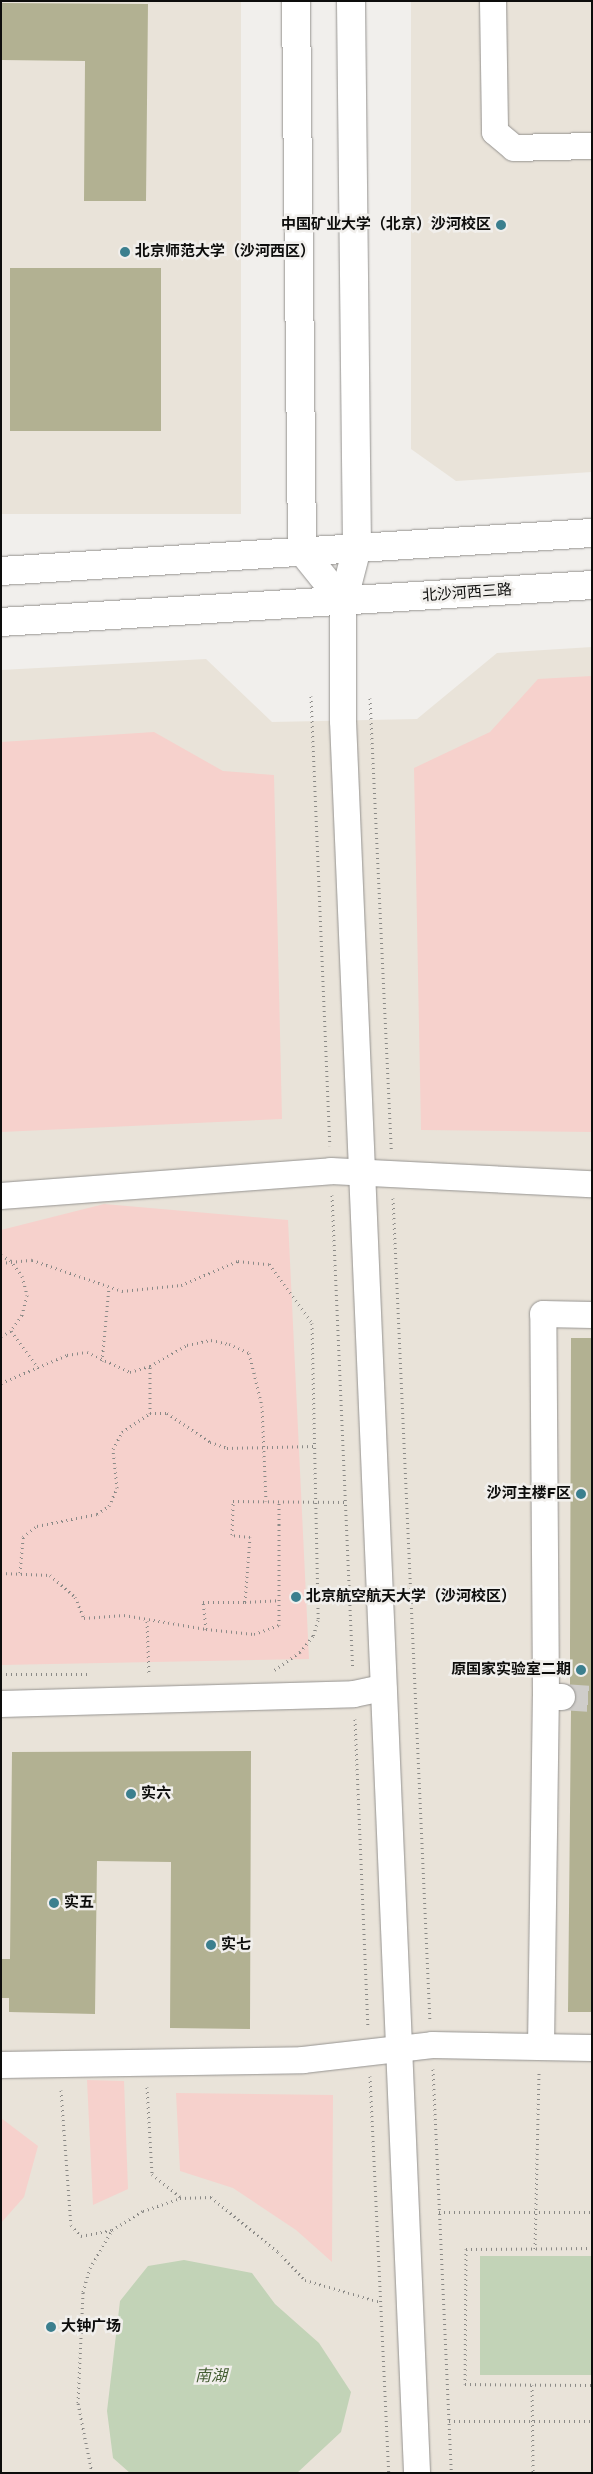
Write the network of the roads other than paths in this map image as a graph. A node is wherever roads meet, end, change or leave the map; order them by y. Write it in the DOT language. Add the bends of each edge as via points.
graph roads {
  1 [pos="296,1"];
  2 [pos="351,1"];
  3 [pos="493,1"];
  4 [pos="592,146"];
  5 [pos="592,533"];
  6 [pos="357,548"];
  7 [pos="302,551"];
  8 [pos="1,571"];
  9 [pos="592,585"];
  10 [pos="343,602"];
  11 [pos="1,622"];
  12 [pos="362,1174"];
  13 [pos="592,1184"];
  14 [pos="1,1196"];
  15 [pos="592,1315"];
  16 [pos="383,1688"];
  17 [pos="1,1704"];
  18 [pos="592,2048"];
  19 [pos="399,2051"];
  20 [pos="540,2055"];
  21 [pos="1,2065"];
  22 [pos="417,2473"];
  1 -- 7 [label="street"];
  2 -- 6 [label="street"];
  3 -- 4 [label="street" via="495,132 514,148"];
  5 -- 6 [label="street"];
  6 -- 7 [label="street"];
  6 -- 10 [label="street"];
  7 -- 8 [label="street"];
  7 -- 10 [label="street"];
  9 -- 10 [label="street, 北沙河西三路"];
  10 -- 11 [label="street, 北沙河西三路"];
  10 -- 12 [label="street" via="343,721"];
  12 -- 13 [label="street" via="392,1172"];
  12 -- 14 [label="street" via="331,1171"];
  12 -- 16 [label="street"];
  15 -- 20 [label="street" via="543,1314 554,1697"];
  16 -- 17 [label="street" via="354,1694"];
  16 -- 19 [label="street"];
  18 -- 20 [label="street"];
  19 -- 20 [label="street" via="432,2045"];
  19 -- 21 [label="street" via="303,2060"];
  19 -- 22 [label="street"];
}
